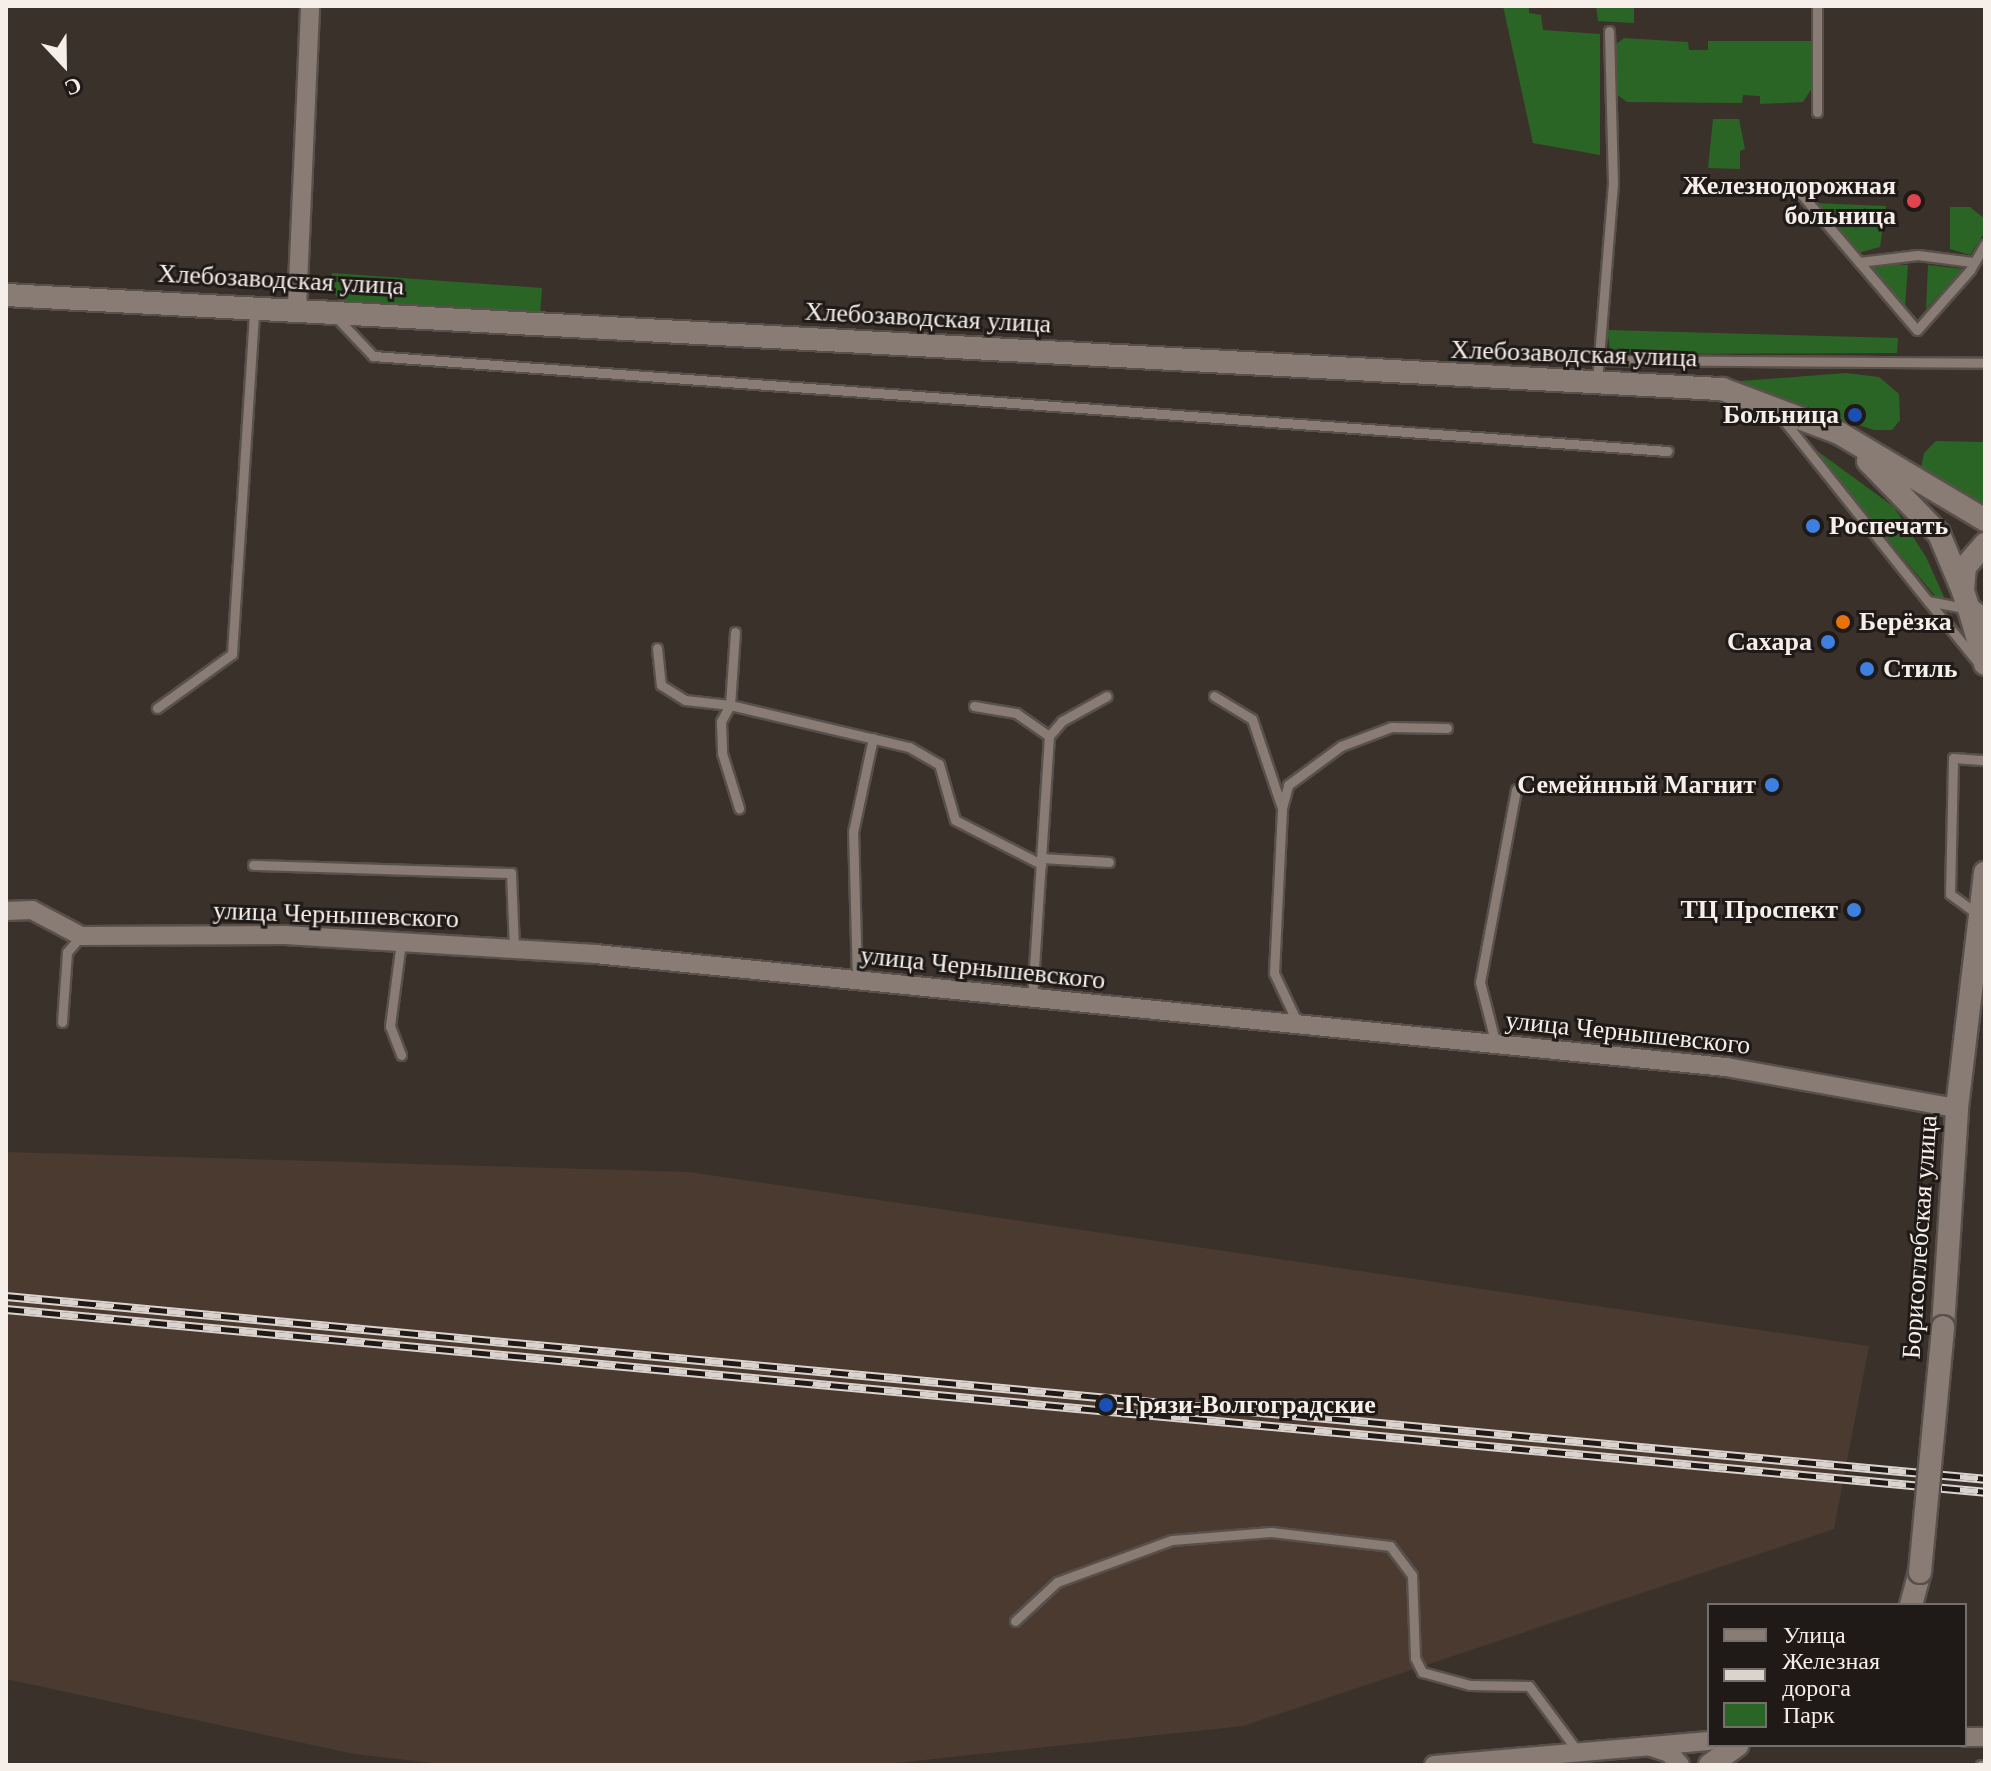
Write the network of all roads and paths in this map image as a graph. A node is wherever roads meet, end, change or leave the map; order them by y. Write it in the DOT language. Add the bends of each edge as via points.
graph roads {
  1 [pos="310,6"];
  2 [pos="1817,6"];
  3 [pos="1609,31"];
  4 [pos="1817,112"];
  5 [pos="1802,195"];
  6 [pos="1985,244"];
  7 [pos="1859,262"];
  8 [pos="1973,262"];
  9 [pos="6,295"];
  10 [pos="254,307"];
  11 [pos="297,307"];
  12 [pos="329,310"];
  13 [pos="1601,360"];
  14 [pos="1985,363"];
  15 [pos="1597,382"];
  16 [pos="1771,405"];
  17 [pos="1839,433"];
  18 [pos="1668,451"];
  19 [pos="1985,520"];
  20 [pos="1985,544"];
  21 [pos="1928,601"];
  22 [pos="1972,607"];
  23 [pos="735,632"];
  24 [pos="657,648"];
  25 [pos="1985,664"];
  26 [pos="1985,672"];
  27 [pos="1107,696"];
  28 [pos="1214,696"];
  29 [pos="730,705"];
  30 [pos="974,706"];
  31 [pos="157,708"];
  32 [pos="1447,728"];
  33 [pos="1049,736"];
  34 [pos="873,738"];
  35 [pos="1985,760"];
  36 [pos="1516,789"];
  37 [pos="739,808"];
  38 [pos="1282,808"];
  39 [pos="1041,861"];
  40 [pos="1109,862"];
  41 [pos="253,865"];
  42 [pos="1985,873"];
  43 [pos="6,911"];
  44 [pos="1980,917"];
  45 [pos="81,936"];
  46 [pos="401,942"];
  47 [pos="514,949"];
  48 [pos="857,981"];
  49 [pos="1032,999"];
  50 [pos="62,1022"];
  51 [pos="1299,1026"];
  52 [pos="1496,1045"];
  53 [pos="401,1055"];
  54 [pos="1957,1108"];
  55 [pos="1912,1603"];
  56 [pos="1015,1621"];
  57 [pos="1707,1741"];
  58 [pos="1648,1746"];
  59 [pos="1735,1747"];
  60 [pos="1576,1749"];
  61 [pos="1434,1765"];
  62 [pos="1680,1765"];
  63 [pos="1710,1765"];
  1 -- 11 [label="street"];
  2 -- 4 [label="lane"];
  3 -- 13 [label="lane" via="1613,184"];
  5 -- 7 [label="lane"];
  6 -- 8 [label="lane"];
  7 -- 8 [label="lane" via="1918,255"];
  7 -- 8 [label="lane" via="1917,330"];
  9 -- 10 [label="street, Хлебозаводская улица"];
  10 -- 11 [label="street, Хлебозаводская улица"];
  10 -- 31 [label="lane" via="232,654"];
  11 -- 12 [label="street, Хлебозаводская улица"];
  12 -- 15 [label="street, Хлебозаводская улица"];
  12 -- 18 [label="lane" via="373,356"];
  13 -- 14 [label="lane"];
  13 -- 15 [label="lane"];
  15 -- 16 [label="street, Хлебозаводская улица" via="1722,389"];
  16 -- 17 [label="street, Хлебозаводская улица"];
  16 -- 21 [label="lane"];
  17 -- 19 [label="street"];
  17 -- 22 [label="street" via="1939,534"];
  20 -- 22 [label="street" via="1965,567"];
  21 -- 22 [label="lane"];
  21 -- 26 [label="lane"];
  22 -- 25 [label="street"];
  23 -- 29 [label="lane"];
  24 -- 29 [label="lane" via="661,685 685,700"];
  27 -- 33 [label="lane" via="1062,721"];
  28 -- 38 [label="lane" via="1252,719"];
  29 -- 34 [label="lane"];
  29 -- 37 [label="lane" via="721,721 722,753"];
  30 -- 33 [label="lane" via="1016,713"];
  32 -- 38 [label="lane" via="1391,727 1341,746 1288,785"];
  33 -- 39 [label="lane"];
  34 -- 39 [label="lane" via="909,747 939,764 955,820"];
  34 -- 48 [label="lane" via="853,832"];
  35 -- 44 [label="lane" via="1953,758 1950,894"];
  36 -- 52 [label="lane" via="1480,982"];
  38 -- 51 [label="lane" via="1274,973"];
  39 -- 40 [label="lane"];
  39 -- 49 [label="lane"];
  41 -- 47 [label="lane" via="511,873"];
  42 -- 44 [label="street, Борисоглебская улица"];
  43 -- 45 [label="street, улица Чернышевского" via="32,910"];
  44 -- 54 [label="street, Борисоглебская улица"];
  45 -- 46 [label="street, улица Чернышевского" via="285,935"];
  45 -- 50 [label="lane" via="67,952"];
  46 -- 47 [label="street, улица Чернышевского"];
  46 -- 53 [label="lane" via="390,1026"];
  47 -- 48 [label="street, улица Чернышевского"];
  48 -- 49 [label="street, улица Чернышевского"];
  49 -- 51 [label="street, улица Чернышевского"];
  51 -- 52 [label="street, улица Чернышевского"];
  52 -- 54 [label="street, улица Чернышевского" via="1726,1067"];
  54 -- 55 [label="street, Борисоглебская улица, bridge" via="1943,1327 1920,1572"];
  56 -- 60 [label="lane" via="1057,1582 1172,1540 1271,1532 1390,1546 1412,1575 1415,1658 1422,1672 1470,1685 1529,1686"];
  57 -- 58 [label="street"];
  58 -- 60 [label="street"];
  58 -- 62 [label="street" via="1669,1753"];
  59 -- 63 [label="street"];
  60 -- 61 [label="street"];
}
